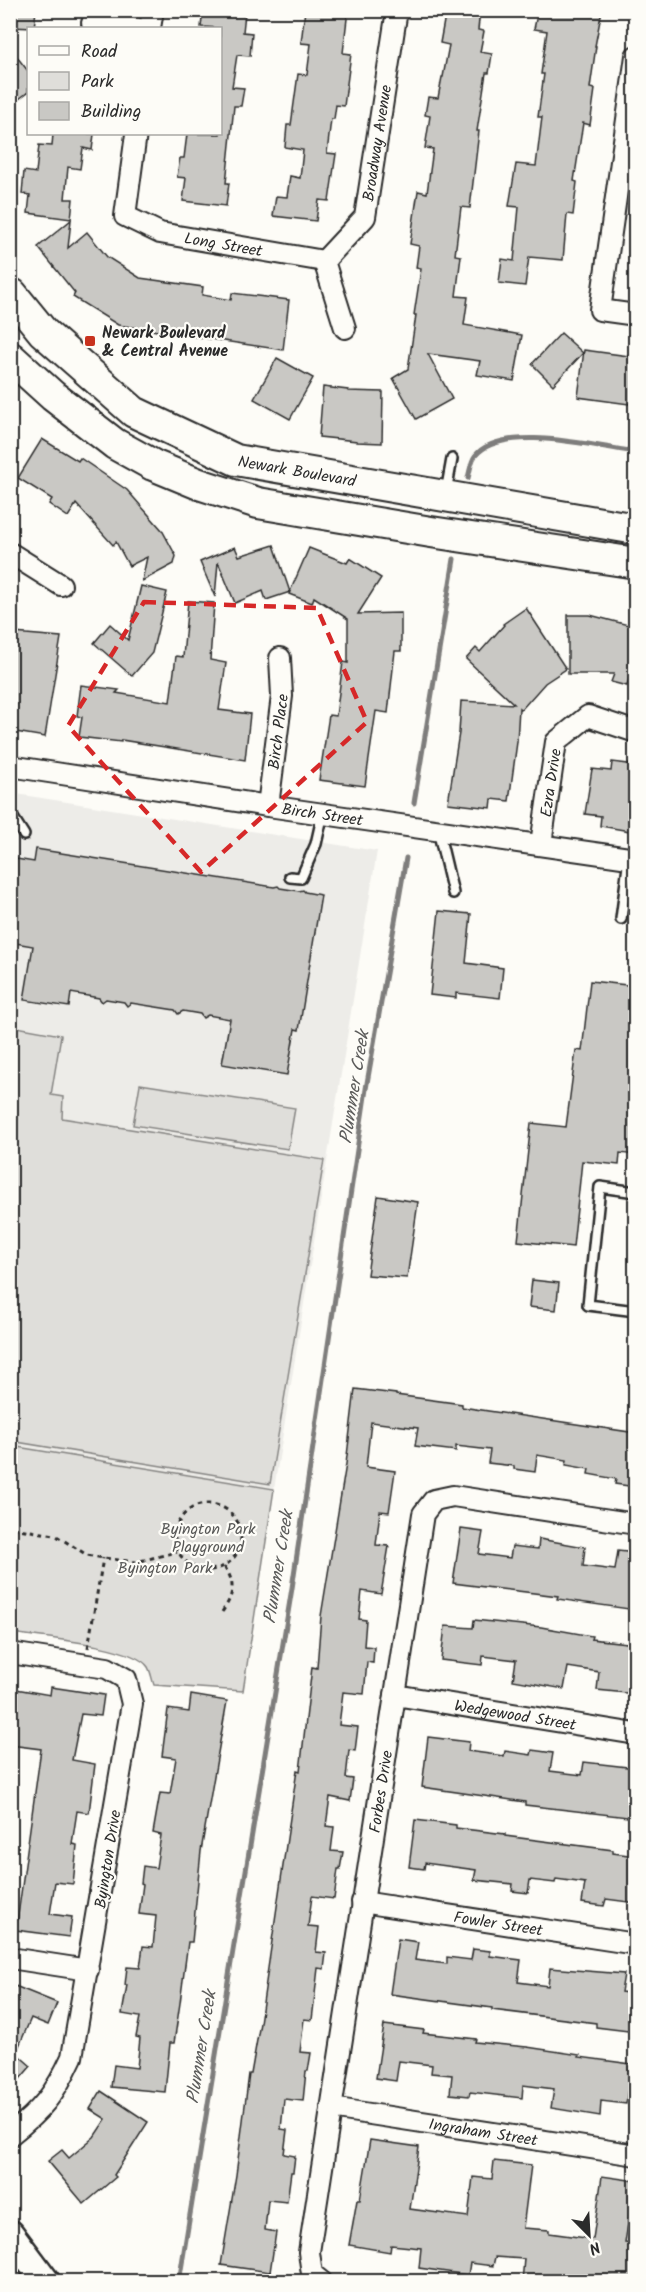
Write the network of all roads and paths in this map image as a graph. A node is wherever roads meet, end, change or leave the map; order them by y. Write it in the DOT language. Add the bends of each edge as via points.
graph roads {
  1 [pos="153,10"];
  2 [pos="397,10"];
  3 [pos="92,22"];
  4 [pos="130,27"];
  5 [pos="150,27"];
  6 [pos="636,56"];
  7 [pos="136,135"];
  8 [pos="324,261"];
  9 [pos="11,294"];
  10 [pos="636,315"];
  11 [pos="345,328"];
  12 [pos="10,357"];
  13 [pos="452,459"];
  14 [pos="445,497"];
  15 [pos="636,530"];
  16 [pos="10,553"];
  17 [pos="636,563"];
  18 [pos="62,585"];
  19 [pos="280,658"];
  20 [pos="636,732"];
  21 [pos="11,766"];
  22 [pos="10,796"];
  23 [pos="268,806"];
  24 [pos="10,813"];
  25 [pos="323,813"];
  26 [pos="438,830"];
  27 [pos="24,835"];
  28 [pos="541,844"];
  29 [pos="632,858"];
  30 [pos="290,877"];
  31 [pos="453,892"];
  32 [pos="621,919"];
  33 [pos="636,1192"];
  34 [pos="636,1311"];
  35 [pos="636,1524"];
  36 [pos="13,1528"];
  37 [pos="178,1552"];
  38 [pos="103,1558"];
  39 [pos="224,1566"];
  40 [pos="222,1612"];
  41 [pos="10,1653"];
  42 [pos="85,1665"];
  43 [pos="395,1695"];
  44 [pos="636,1734"];
  45 [pos="362,1902"];
  46 [pos="636,1944"];
  47 [pos="10,1958"];
  48 [pos="88,1970"];
  49 [pos="331,2108"];
  50 [pos="10,2135"];
  51 [pos="636,2156"];
  52 [pos="10,2234"];
  53 [pos="46,2282"];
  54 [pos="322,2282"];
  1 -- 5 [label="street"];
  2 -- 8 [label="street, Broadway Avenue" via="365,217"];
  3 -- 4 [label="street"];
  6 -- 10 [label="street" via="600,309"];
  7 -- 8 [label="street, Long Street" via="125,216 160,233"];
  8 -- 11 [label="street"];
  9 -- 14 [label="main road, Newark Boulevard" via="43,332 134,412 236,460"];
  12 -- 17 [label="main road" via="114,444 199,484 258,503"];
  13 -- 14 [label="lane"];
  14 -- 15 [label="main road, Newark Boulevard"];
  16 -- 18 [label="street"];
  19 -- 23 [label="street, Birch Place" via="282,696"];
  20 -- 28 [label="street, Ezra Drive" via="588,716 556,742"];
  21 -- 22 [label="lane"];
  21 -- 23 [label="street, Birch Street"];
  23 -- 25 [label="street, Birch Street"];
  24 -- 27 [label="lane"];
  25 -- 26 [label="street, Birch Street"];
  25 -- 30 [label="lane" via="316,844 301,878"];
  26 -- 28 [label="street, Birch Street"];
  26 -- 31 [label="lane"];
  28 -- 29 [label="street, Birch Street"];
  29 -- 32 [label="lane"];
  33 -- 34 [label="lane" via="600,1187 588,1305"];
  35 -- 43 [label="street, Forbes Drive" via="453,1496 434,1500 423,1514"];
  36 -- 38 [label="path" via="55,1535 87,1555"];
  37 -- 38 [label="path" via="136,1562"];
  37 -- 39 [label="path" via="197,1569"];
  37 -- 39 [label="path" via="175,1529 187,1511 208,1503 220,1506 238,1522 241,1533 236,1555"];
  38 -- 42 [label="path"];
  39 -- 40 [label="path" via="233,1582 233,1593"];
  41 -- 42 [label="street, Byington Drive"];
  42 -- 48 [label="street, Byington Drive" via="108,1668 126,1679 132,1704"];
  43 -- 44 [label="street, Wedgewood Street"];
  43 -- 45 [label="street, Forbes Drive"];
  45 -- 46 [label="street, Fowler Street"];
  45 -- 49 [label="street, Forbes Drive"];
  47 -- 48 [label="street"];
  48 -- 50 [label="street, Byington Drive" via="72,2057 58,2087 33,2117"];
  49 -- 51 [label="street, Ingraham Street"];
  49 -- 54 [label="street, Forbes Drive" via="309,2252 312,2274"];
  52 -- 53 [label="main road"];
}
